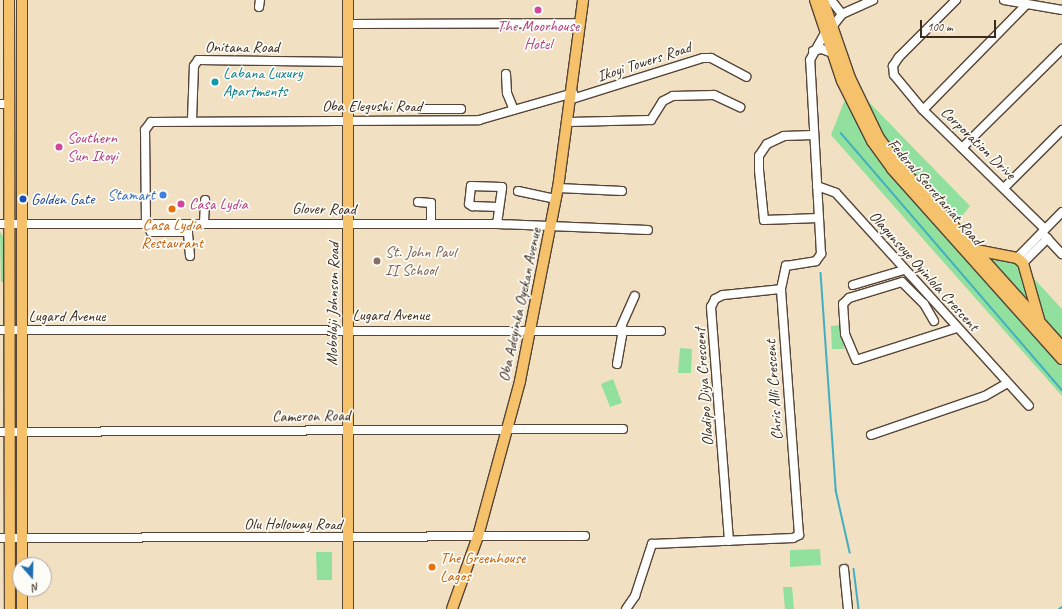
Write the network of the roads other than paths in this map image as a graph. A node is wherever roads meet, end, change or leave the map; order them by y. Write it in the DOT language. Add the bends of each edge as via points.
graph roads {
  1 [pos="9,0"];
  2 [pos="22,0"];
  3 [pos="348,0"];
  4 [pos="583,0"];
  5 [pos="815,0"];
  6 [pos="823,0"];
  7 [pos="831,0"];
  8 [pos="873,0"];
  9 [pos="956,0"];
  10 [pos="1004,0"];
  11 [pos="1026,5"];
  12 [pos="1062,10"];
  13 [pos="842,14"];
  14 [pos="580,23"];
  15 [pos="349,24"];
  16 [pos="828,30"];
  17 [pos="1062,49"];
  18 [pos="813,51"];
  19 [pos="832,53"];
  20 [pos="348,62"];
  21 [pos="506,74"];
  22 [pos="746,77"];
  23 [pos="9,84"];
  24 [pos="22,86"];
  25 [pos="572,96"];
  26 [pos="5,104"];
  27 [pos="740,107"];
  28 [pos="441,108"];
  29 [pos="422,109"];
  30 [pos="462,109"];
  31 [pos="514,110"];
  32 [pos="923,110"];
  33 [pos="192,120"];
  34 [pos="347,120"];
  35 [pos="442,120"];
  36 [pos="569,122"];
  37 [pos="9,128"];
  38 [pos="1062,130"];
  39 [pos="23,132"];
  40 [pos="813,135"];
  41 [pos="962,148"];
  42 [pos="816,186"];
  43 [pos="558,188"];
  44 [pos="1004,188"];
  45 [pos="518,191"];
  46 [pos="622,191"];
  47 [pos="556,199"];
  48 [pos="205,200"];
  49 [pos="418,202"];
  50 [pos="498,207"];
  51 [pos="1062,212"];
  52 [pos="819,218"];
  53 [pos="204,222"];
  54 [pos="146,223"];
  55 [pos="5,224"];
  56 [pos="22,224"];
  57 [pos="349,224"];
  58 [pos="431,224"];
  59 [pos="497,224"];
  60 [pos="552,224"];
  61 [pos="648,230"];
  62 [pos="1045,234"];
  63 [pos="976,250"];
  64 [pos="1062,254"];
  65 [pos="190,256"];
  66 [pos="1020,260"];
  67 [pos="904,270"];
  68 [pos="853,285"];
  69 [pos="781,289"];
  70 [pos="635,296"];
  71 [pos="934,321"];
  72 [pos="1040,322"];
  73 [pos="956,328"];
  74 [pos="346,329"];
  75 [pos="530,329"];
  76 [pos="5,330"];
  77 [pos="23,330"];
  78 [pos="622,330"];
  79 [pos="661,331"];
  80 [pos="1062,347"];
  81 [pos="1062,359"];
  82 [pos="617,364"];
  83 [pos="1006,384"];
  84 [pos="1029,406"];
  85 [pos="349,428"];
  86 [pos="623,429"];
  87 [pos="508,430"];
  88 [pos="4,432"];
  89 [pos="23,432"];
  90 [pos="871,435"];
  91 [pos="478,536"];
  92 [pos="585,536"];
  93 [pos="22,537"];
  94 [pos="5,538"];
  95 [pos="348,538"];
  96 [pos="729,541"];
  97 [pos="22,557"];
  98 [pos="844,569"];
  99 [pos="22,597"];
  100 [pos="10,609"];
  101 [pos="22,609"];
  102 [pos="348,609"];
  103 [pos="452,609"];
  104 [pos="626,609"];
  105 [pos="848,609"];
  1 -- 23 [label="main road"];
  2 -- 24 [label="main road"];
  3 -- 15 [label="main road, Mobolaji Johnson Road"];
  4 -- 14 [label="main road, Oba Adeyinka Oyekan Avenue"];
  5 -- 16 [label="main road, Federal Secretariat Road"];
  6 -- 16 [label="main road, Federal Secretariat Road"];
  7 -- 13 [label="street"];
  8 -- 13 [label="street"];
  9 -- 32 [label="street, Corporation Drive" via="893,66 894,75"];
  10 -- 11 [label="street"];
  11 -- 12 [label="street"];
  11 -- 32 [label="street"];
  13 -- 16 [label="street, Chris Alli Crescent"];
  14 -- 15 [label="street"];
  14 -- 25 [label="main road, Oba Adeyinka Oyekan Avenue"];
  15 -- 20 [label="main road, Mobolaji Johnson Road"];
  16 -- 18 [label="street, Chris Alli Crescent"];
  16 -- 19 [label="main road, Federal Secretariat Road"];
  16 -- 63 [label="main road, Federal Secretariat Road" via="859,101 879,138 898,164"];
  17 -- 41 [label="street"];
  18 -- 19 [label="street" via="822,49"];
  18 -- 40 [label="street, Chris Alli Crescent" via="810,60"];
  19 -- 81 [label="main road, Federal Secretariat Road" via="854,110 886,161"];
  20 -- 33 [label="street, Onitana Road" via="198,60 194,66"];
  20 -- 34 [label="main road, Mobolaji Johnson Road"];
  21 -- 31 [label="street" via="506,93"];
  22 -- 25 [label="street, Ikoyi Towers Road" via="711,58 703,58"];
  23 -- 24 [label="main road"];
  23 -- 26 [label="main road"];
  24 -- 39 [label="main road"];
  25 -- 31 [label="street, Oba Elegushi Road"];
  25 -- 36 [label="main road, Oba Adeyinka Oyekan Avenue"];
  26 -- 37 [label="main road"];
  27 -- 36 [label="street" via="714,95 673,96 663,101 651,120"];
  28 -- 29 [label="street"];
  28 -- 30 [label="street"];
  28 -- 35 [label="street"];
  31 -- 35 [label="street, Oba Elegushi Road" via="479,120"];
  32 -- 41 [label="street, Corporation Drive"];
  33 -- 34 [label="street, Oba Elegushi Road"];
  33 -- 54 [label="street, Oba Elegushi Road" via="159,120 147,125"];
  34 -- 35 [label="street, Oba Elegushi Road"];
  34 -- 57 [label="main road, Mobolaji Johnson Road"];
  36 -- 43 [label="main road, Oba Adeyinka Oyekan Avenue"];
  37 -- 39 [label="main road"];
  37 -- 55 [label="main road"];
  38 -- 44 [label="street"];
  39 -- 56 [label="main road"];
  40 -- 42 [label="street, Chris Alli Crescent"];
  40 -- 52 [label="street" via="784,136 766,144 759,156 758,170 764,220"];
  41 -- 44 [label="street, Corporation Drive"];
  42 -- 52 [label="street, Chris Alli Crescent"];
  42 -- 67 [label="street, Olagunsoye Oyinlola Crescent" via="836,193"];
  43 -- 46 [label="street"];
  43 -- 47 [label="main road, Oba Adeyinka Oyekan Avenue"];
  44 -- 62 [label="street, Corporation Drive"];
  45 -- 47 [label="street"];
  47 -- 60 [label="main road, Oba Adeyinka Oyekan Avenue"];
  48 -- 53 [label="street"];
  49 -- 58 [label="street" via="431,202"];
  50 -- 50 [label="street" via="469,204 471,186 500,185 502,198"];
  50 -- 59 [label="street"];
  51 -- 62 [label="street"];
  52 -- 69 [label="street, Chris Alli Crescent" via="819,258 786,266"];
  53 -- 54 [label="street, Glover Road"];
  53 -- 57 [label="street, Glover Road"];
  54 -- 56 [label="street, Glover Road"];
  54 -- 65 [label="street" via="151,232 188,232"];
  55 -- 56 [label="street, Glover Road"];
  55 -- 76 [label="main road"];
  56 -- 77 [label="main road"];
  57 -- 58 [label="street, Glover Road"];
  57 -- 74 [label="main road, Mobolaji Johnson Road"];
  58 -- 59 [label="street, Glover Road"];
  59 -- 60 [label="street, Glover Road"];
  60 -- 61 [label="street, Glover Road"];
  60 -- 75 [label="main road, Oba Adeyinka Oyekan Avenue"];
  62 -- 64 [label="street, Corporation Drive"];
  62 -- 66 [label="street"];
  63 -- 66 [label="main road"];
  63 -- 72 [label="main road, Federal Secretariat Road"];
  66 -- 72 [label="main road"];
  67 -- 68 [label="street"];
  67 -- 73 [label="street, Olagunsoye Oyinlola Crescent"];
  69 -- 96 [label="street, Oladipo Diya Crescent" via="723,295 715,299 711,307"];
  69 -- 96 [label="street, Chris Alli Crescent" via="799,535"];
  70 -- 78 [label="street"];
  71 -- 73 [label="street" via="924,304 902,282 849,298 843,304 846,340 854,358 865,358"];
  72 -- 80 [label="main road, Federal Secretariat Road"];
  73 -- 83 [label="street, Olagunsoye Oyinlola Crescent"];
  74 -- 75 [label="street, Lugard Avenue"];
  74 -- 77 [label="street, Lugard Avenue"];
  74 -- 85 [label="main road, Mobolaji Johnson Road"];
  75 -- 78 [label="street, Lugard Avenue"];
  75 -- 87 [label="main road, Oba Adeyinka Oyekan Avenue"];
  76 -- 77 [label="street, Lugard Avenue"];
  76 -- 88 [label="main road"];
  77 -- 89 [label="main road"];
  78 -- 79 [label="street, Lugard Avenue"];
  78 -- 82 [label="street"];
  83 -- 84 [label="street, Olagunsoye Oyinlola Crescent"];
  83 -- 90 [label="street" via="985,396"];
  85 -- 87 [label="street, Cameron Road"];
  85 -- 89 [label="street, Cameron Road" via="177,434"];
  85 -- 95 [label="main road, Mobolaji Johnson Road"];
  86 -- 87 [label="street, Cameron Road"];
  87 -- 91 [label="main road, Oba Adeyinka Oyekan Avenue"];
  88 -- 89 [label="street, Cameron Road"];
  88 -- 94 [label="main road"];
  89 -- 93 [label="main road"];
  91 -- 92 [label="street, Olu Holloway Road"];
  91 -- 95 [label="street, Olu Holloway Road"];
  91 -- 103 [label="main road, Oba Adeyinka Oyekan Avenue"];
  93 -- 94 [label="street, Olu Holloway Road"];
  93 -- 95 [label="street, Olu Holloway Road"];
  93 -- 97 [label="main road"];
  94 -- 100 [label="main road"];
  95 -- 102 [label="main road, Mobolaji Johnson Road"];
  96 -- 104 [label="street, Chris Alli Crescent" via="652,544 635,596"];
  98 -- 105 [label="street"];
  99 -- 101 [label="main road"];
}
